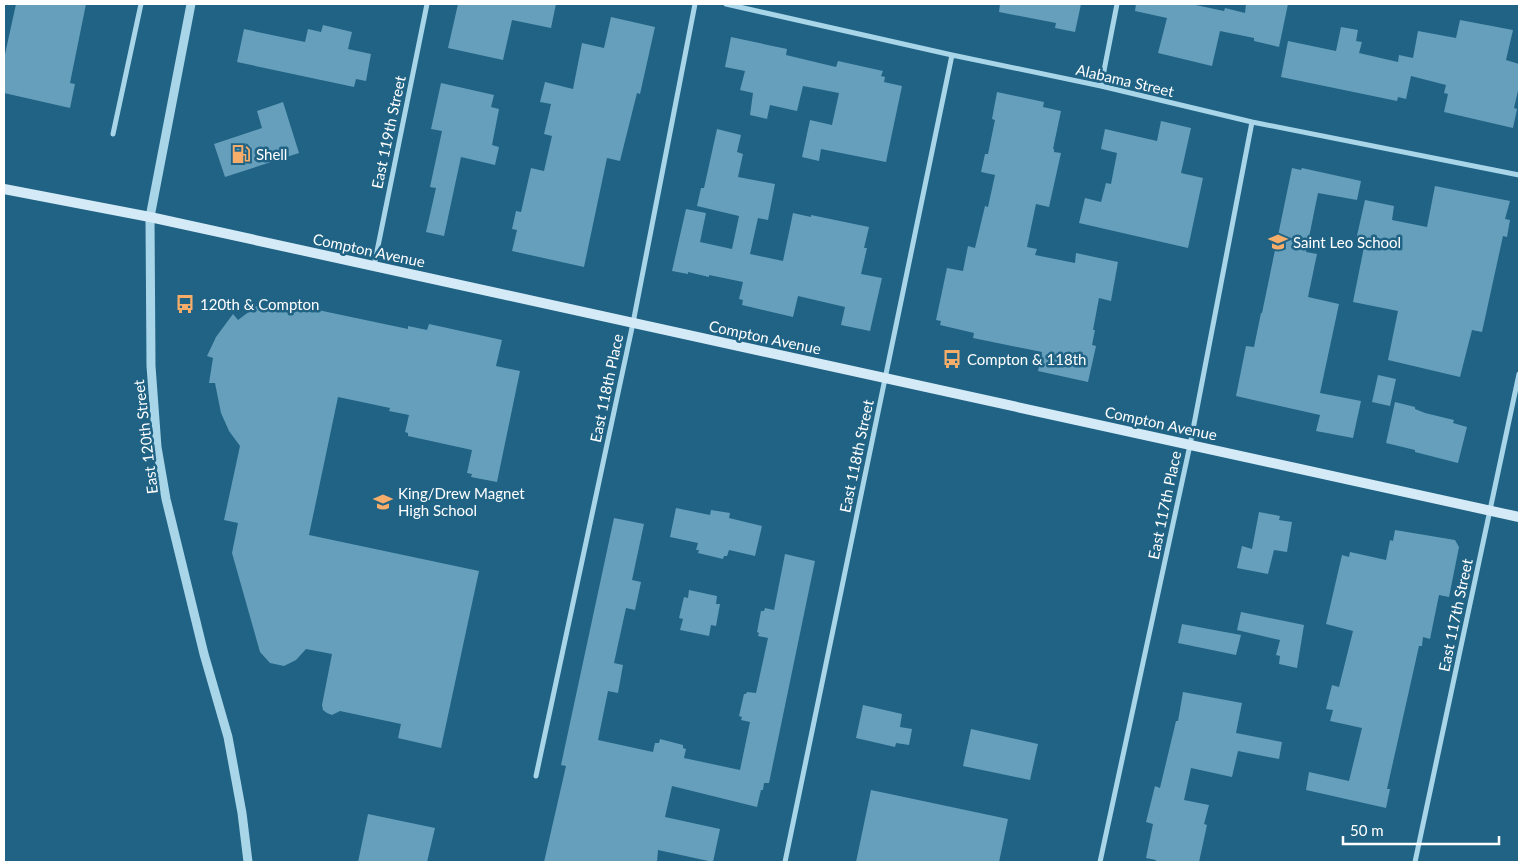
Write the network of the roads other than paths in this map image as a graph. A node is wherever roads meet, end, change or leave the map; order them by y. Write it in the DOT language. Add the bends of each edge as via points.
graph roads {
  1 [pos="141,4"];
  2 [pos="191,4"];
  3 [pos="427,4"];
  4 [pos="695,4"];
  5 [pos="726,4"];
  6 [pos="1117,4"];
  7 [pos="952,55"];
  8 [pos="1101,86"];
  9 [pos="1252,122"];
  10 [pos="113,134"];
  11 [pos="1519,175"];
  12 [pos="4,188"];
  13 [pos="150,217"];
  14 [pos="374,266"];
  15 [pos="633,323"];
  16 [pos="1519,374"];
  17 [pos="884,378"];
  18 [pos="1190,445"];
  19 [pos="1491,510"];
  20 [pos="1519,516"];
  21 [pos="536,776"];
  22 [pos="248,862"];
  23 [pos="786,862"];
  24 [pos="1100,862"];
  25 [pos="1416,862"];
  1 -- 10 [label="street"];
  2 -- 13 [label="street, East 120th Street"];
  3 -- 14 [label="street, East 119th Street"];
  4 -- 15 [label="street, East 118th Place"];
  5 -- 7 [label="street, Alabama Street"];
  6 -- 8 [label="street"];
  7 -- 8 [label="street, Alabama Street"];
  7 -- 17 [label="street, East 118th Street"];
  8 -- 9 [label="street, Alabama Street"];
  9 -- 11 [label="street, Alabama Street"];
  9 -- 18 [label="street, East 117th Place"];
  12 -- 13 [label="main road, Compton Avenue"];
  13 -- 14 [label="main road, Compton Avenue"];
  13 -- 22 [label="street, East 120th Street" via="151,366 157,447 197,625 228,737"];
  14 -- 15 [label="main road, Compton Avenue"];
  15 -- 17 [label="main road, Compton Avenue"];
  15 -- 21 [label="street, East 118th Place"];
  16 -- 19 [label="street, East 117th Street"];
  17 -- 18 [label="main road, Compton Avenue"];
  17 -- 23 [label="street, East 118th Street"];
  18 -- 19 [label="main road, Compton Avenue"];
  18 -- 24 [label="street, East 117th Place"];
  19 -- 20 [label="main road, Compton Avenue"];
  19 -- 25 [label="street, East 117th Street"];
}
